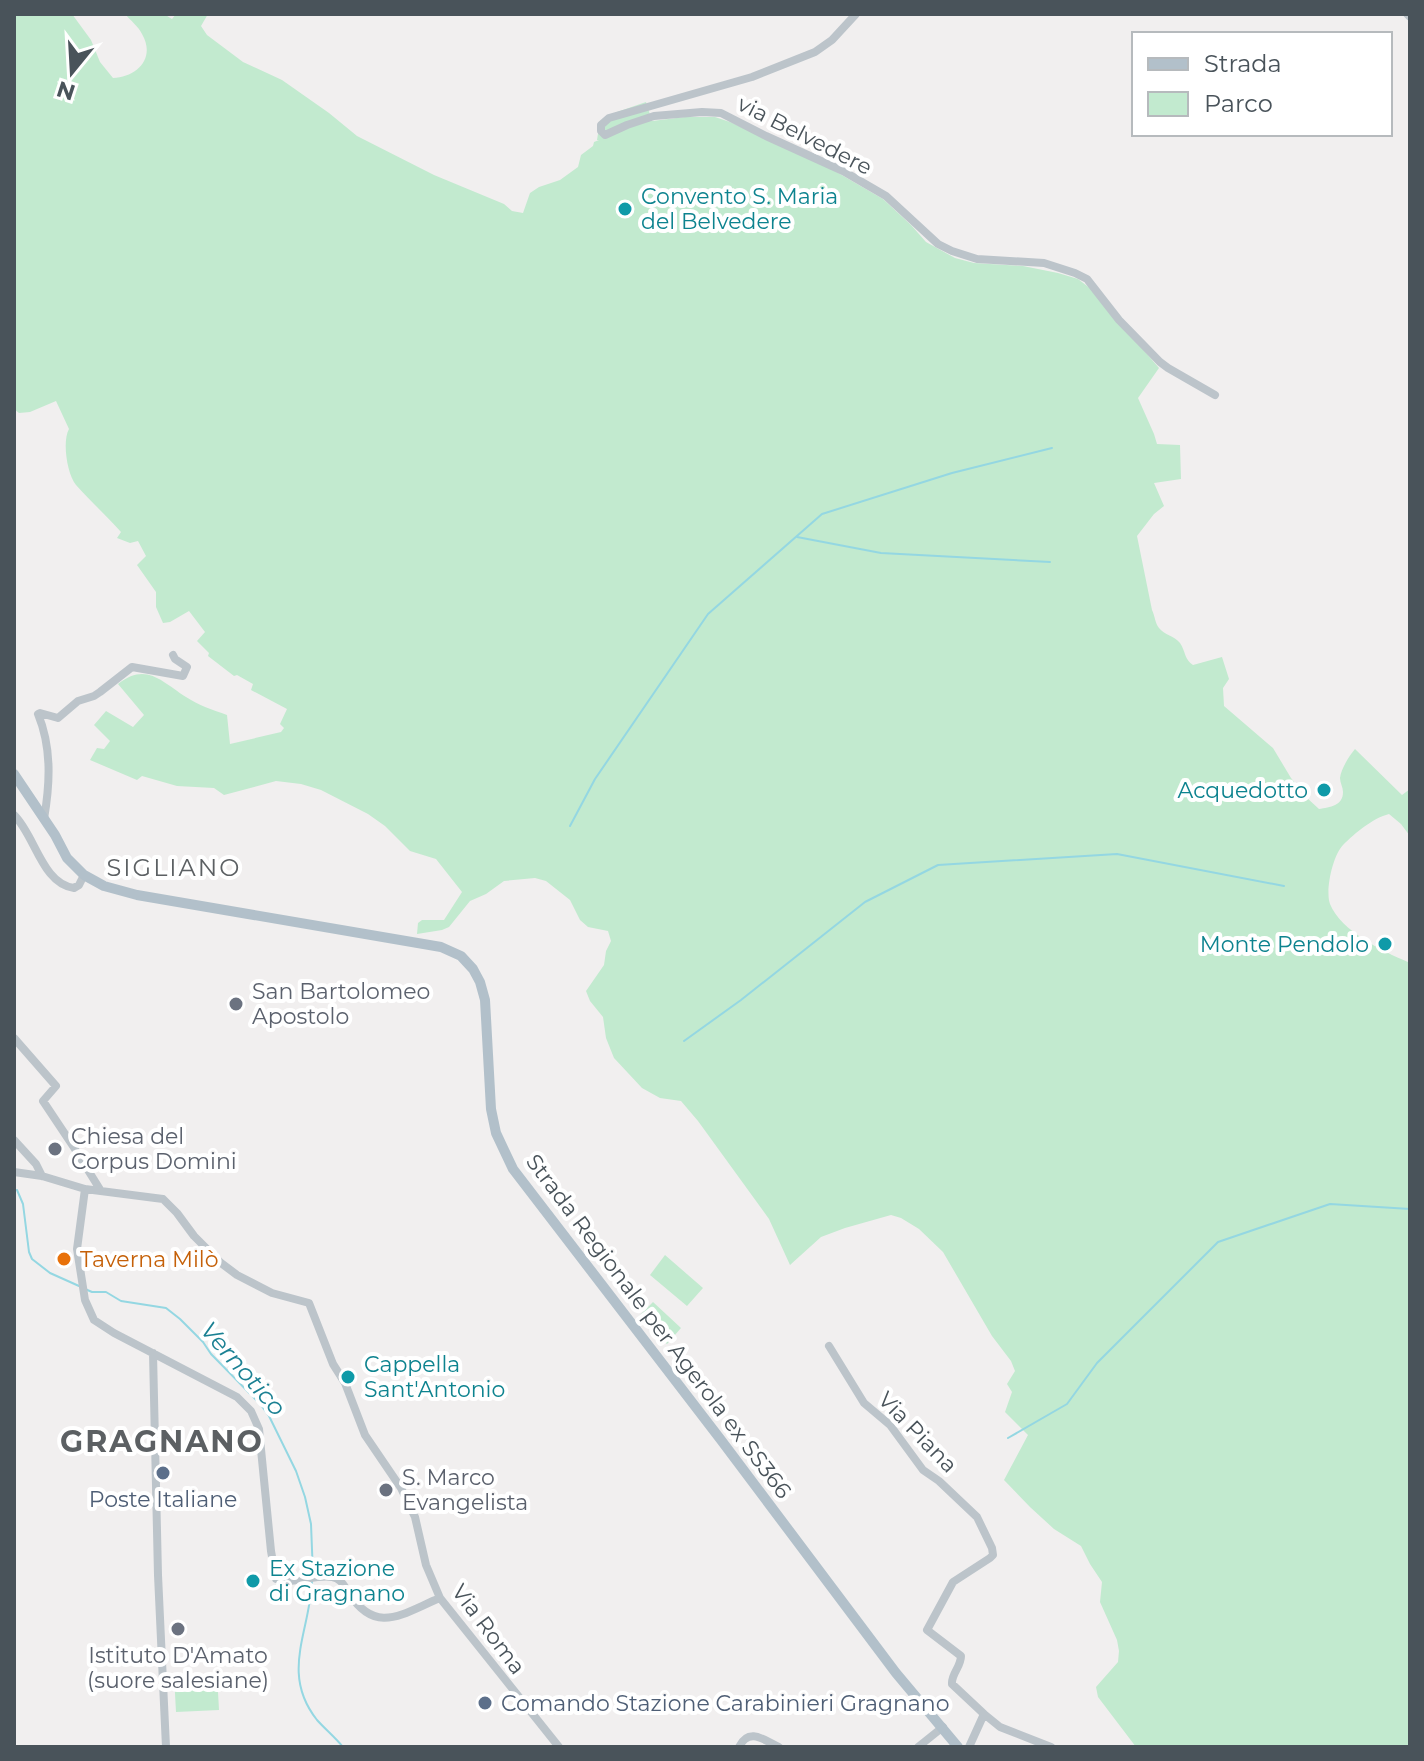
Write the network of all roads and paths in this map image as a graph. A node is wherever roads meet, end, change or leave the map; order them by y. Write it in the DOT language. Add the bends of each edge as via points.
graph roads {
  1 [pos="856,14"];
  2 [pos="1215,395"];
  3 [pos="173,655"];
  4 [pos="14,774"];
  5 [pos="14,815"];
  6 [pos="44,819"];
  7 [pos="84,875"];
  8 [pos="14,1038"];
  9 [pos="14,1140"];
  10 [pos="14,1172"];
  11 [pos="24,1174"];
  12 [pos="42,1176"];
  13 [pos="14,1180"];
  14 [pos="85,1189"];
  15 [pos="101,1191"];
  16 [pos="829,1346"];
  17 [pos="153,1353"];
  18 [pos="440,1598"];
  19 [pos="984,1714"];
  20 [pos="943,1727"];
  21 [pos="166,1747"];
  22 [pos="559,1747"];
  23 [pos="739,1747"];
  24 [pos="779,1747"];
  25 [pos="918,1747"];
  26 [pos="958,1747"];
  27 [pos="969,1747"];
  28 [pos="1051,1747"];
  1 -- 2 [label="street, via Belvedere" via="815,52 752,77 609,118 601,131 605,135 654,116 721,113 886,196 952,251 977,259 1044,263 1087,279 1160,362"];
  3 -- 6 [label="street" via="187,667 183,676 132,667 58,718 38,714 50,773"];
  4 -- 6 [label="main road, Strada Regionale per Agerola ex SS366"];
  5 -- 7 [label="street" via="51,875 74,888"];
  6 -- 7 [label="main road, Strada Regionale per Agerola ex SS366"];
  7 -- 20 [label="main road, Strada Regionale per Agerola ex SS366" via="137,895 441,947 461,956 473,969 485,1000 491,1109 513,1169 896,1673"];
  8 -- 15 [label="street" via="56,1086 43,1101"];
  9 -- 12 [label="street"];
  10 -- 11 [label="street"];
  11 -- 12 [label="street"];
  11 -- 13 [label="street"];
  12 -- 14 [label="street"];
  14 -- 15 [label="street"];
  14 -- 17 [label="street" via="77,1249 85,1300 94,1320"];
  15 -- 18 [label="street, Via Roma" via="163,1199 237,1275 272,1293 309,1303 365,1435 416,1520"];
  16 -- 19 [label="street, Via Piana" via="864,1403 890,1425 923,1470 969,1507 992,1548 990,1558 953,1582 927,1630 961,1656 952,1684"];
  17 -- 18 [label="street" via="237,1397 251,1411 259,1429 276,1579 333,1576 362,1610 379,1619"];
  17 -- 21 [label="street"];
  18 -- 22 [label="street, Via Roma"];
  19 -- 27 [label="street"];
  19 -- 28 [label="street" via="1000,1727"];
  20 -- 25 [label="street"];
  20 -- 26 [label="main road, Strada Regionale per Agerola ex SS366"];
  23 -- 24 [label="street" via="755,1736"];
}
